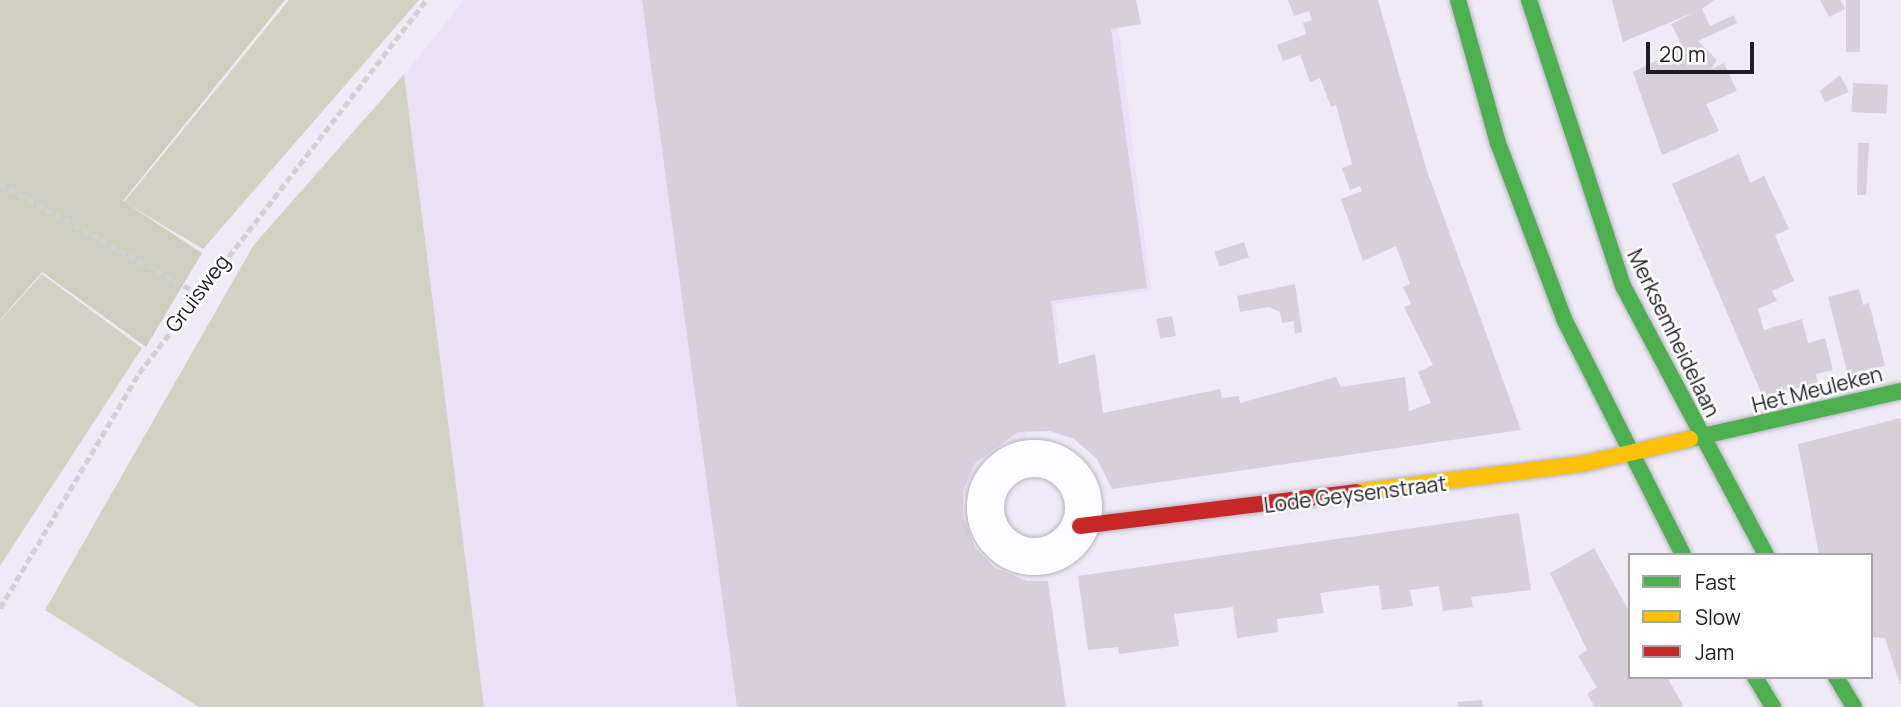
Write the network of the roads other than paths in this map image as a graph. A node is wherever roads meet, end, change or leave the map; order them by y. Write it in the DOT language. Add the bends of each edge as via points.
graph roads {
  1 [pos="1458,0"];
  2 [pos="1529,0"];
  3 [pos="1901,391"];
  4 [pos="1703,440"];
  5 [pos="1628,453"];
  6 [pos="1080,526"];
  7 [pos="1682,553"];
  8 [pos="1765,553"];
  9 [pos="1756,679"];
  10 [pos="1837,679"];
  11 [pos="1773,707"];
  12 [pos="1854,707"];
  1 -- 5 [label="street" via="1498,143 1535,244"];
  2 -- 4 [label="street, Merksemheidelaan" via="1623,286"];
  3 -- 4 [label="street, Het Meuleken"];
  4 -- 5 [label="street, Het Meuleken"];
  4 -- 8 [label="street, Merksemheidelaan"];
  5 -- 6 [label="street, Lode Geysenstraat" via="1504,475"];
  5 -- 7 [label="street"];
  9 -- 11 [label="street"];
  10 -- 12 [label="street"];
}
